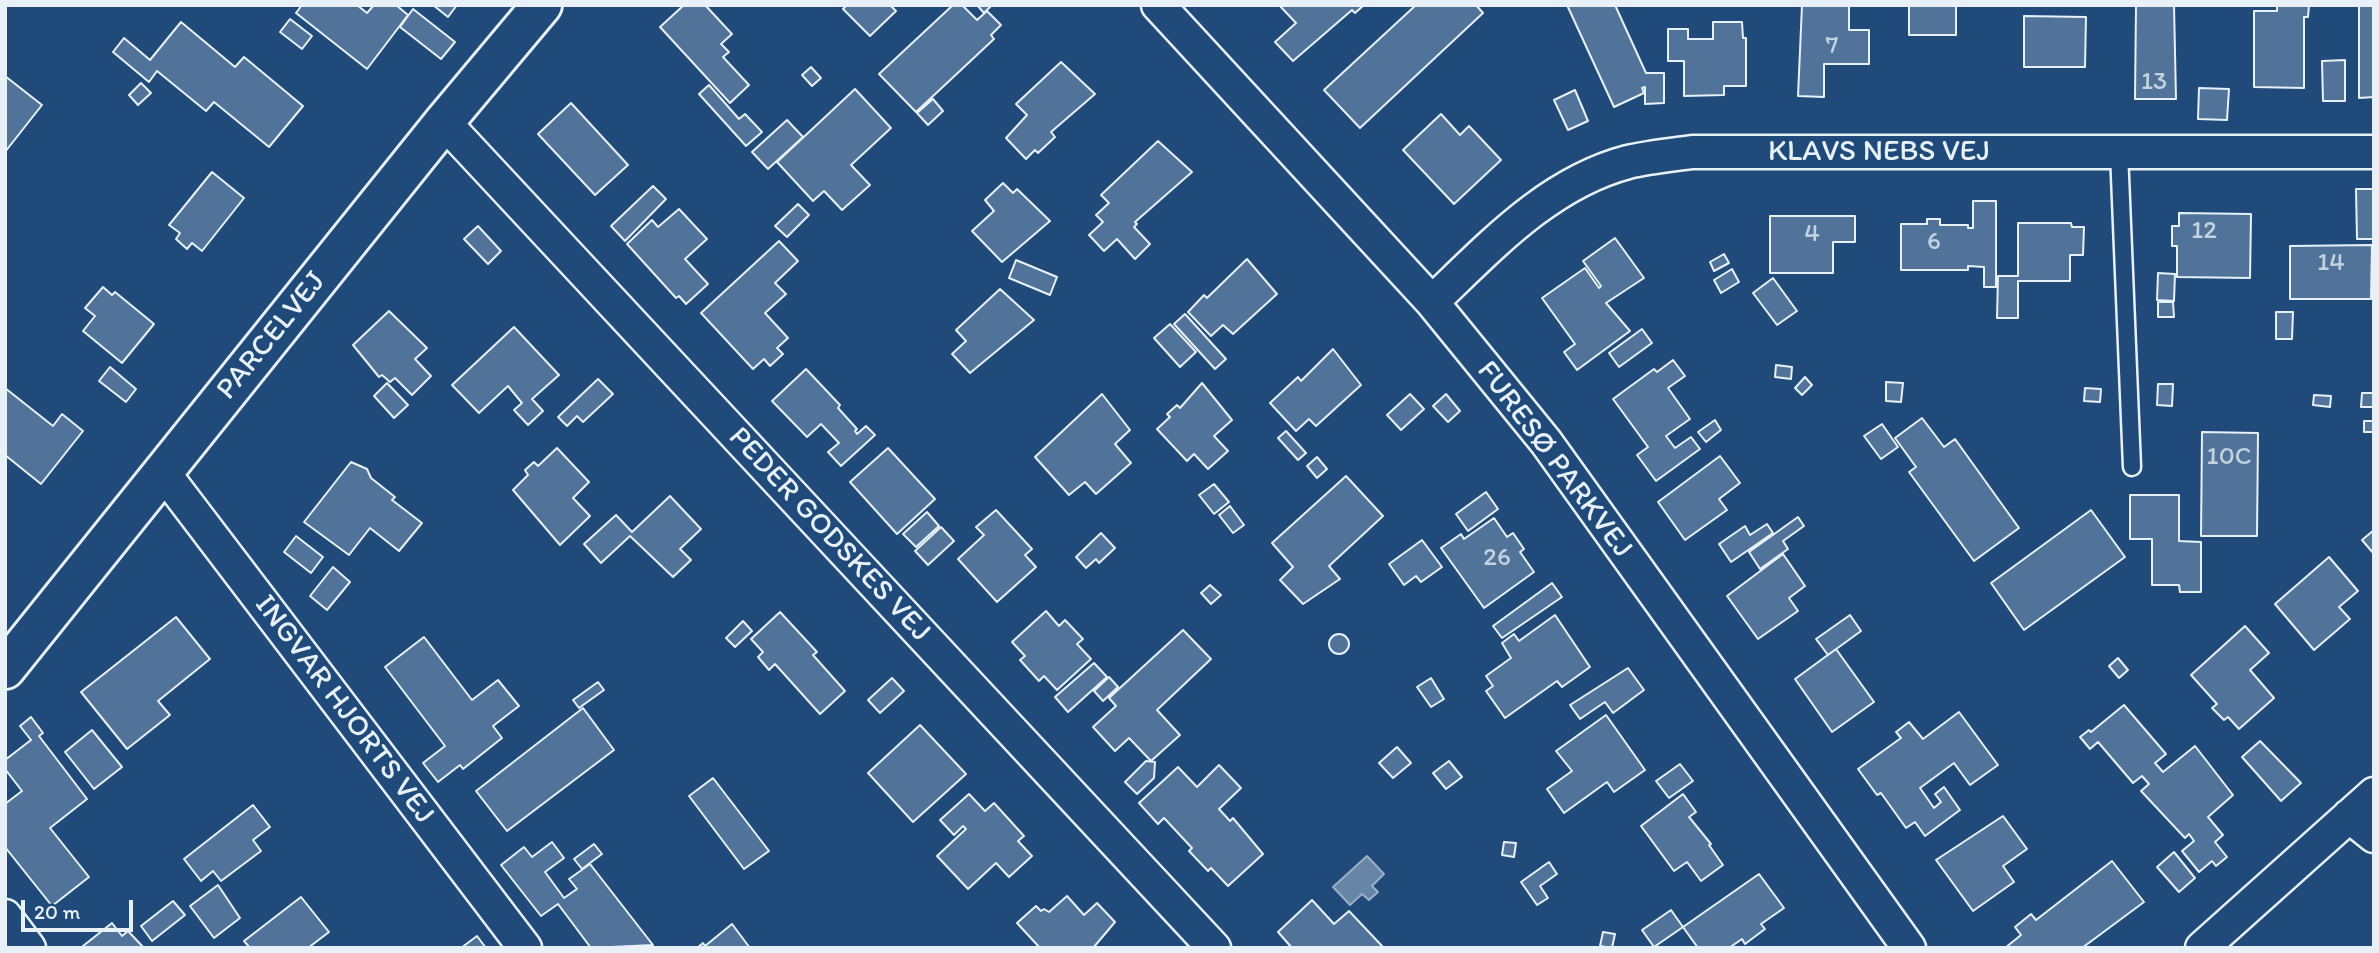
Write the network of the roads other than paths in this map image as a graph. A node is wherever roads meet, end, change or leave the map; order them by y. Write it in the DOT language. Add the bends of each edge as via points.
graph roads {
  1 [pos="542,5"];
  2 [pos="1158,5"];
  3 [pos="444,122"];
  4 [pos="2119,152"];
  5 [pos="2374,152"];
  6 [pos="1432,302"];
  7 [pos="2132,467"];
  8 [pos="163,472"];
  9 [pos="5,669"];
  10 [pos="2374,794"];
  11 [pos="2349,816"];
  12 [pos="2374,836"];
  13 [pos="5,916"];
  14 [pos="29,948"];
  15 [pos="524,948"];
  16 [pos="1214,948"];
  17 [pos="1909,948"];
  18 [pos="2202,948"];
  1 -- 3 [label="street, PARCELVEJ"];
  2 -- 6 [label="street, FURESØ PARKVEJ"];
  3 -- 8 [label="street, PARCELVEJ"];
  3 -- 16 [label="street, PEDER GODSKES VEJ"];
  4 -- 5 [label="street, KLAVS NEBS VEJ"];
  4 -- 6 [label="street, KLAVS NEBS VEJ" via="1692,152 1627,163 1576,184 1520,218"];
  4 -- 7 [label="lane"];
  6 -- 17 [label="street, FURESØ PARKVEJ" via="1546,442"];
  8 -- 9 [label="street, PARCELVEJ"];
  8 -- 15 [label="street, INGVAR HJORTS VEJ"];
  10 -- 11 [label="street"];
  11 -- 12 [label="street"];
  11 -- 18 [label="street"];
  13 -- 14 [label="street"];
}
